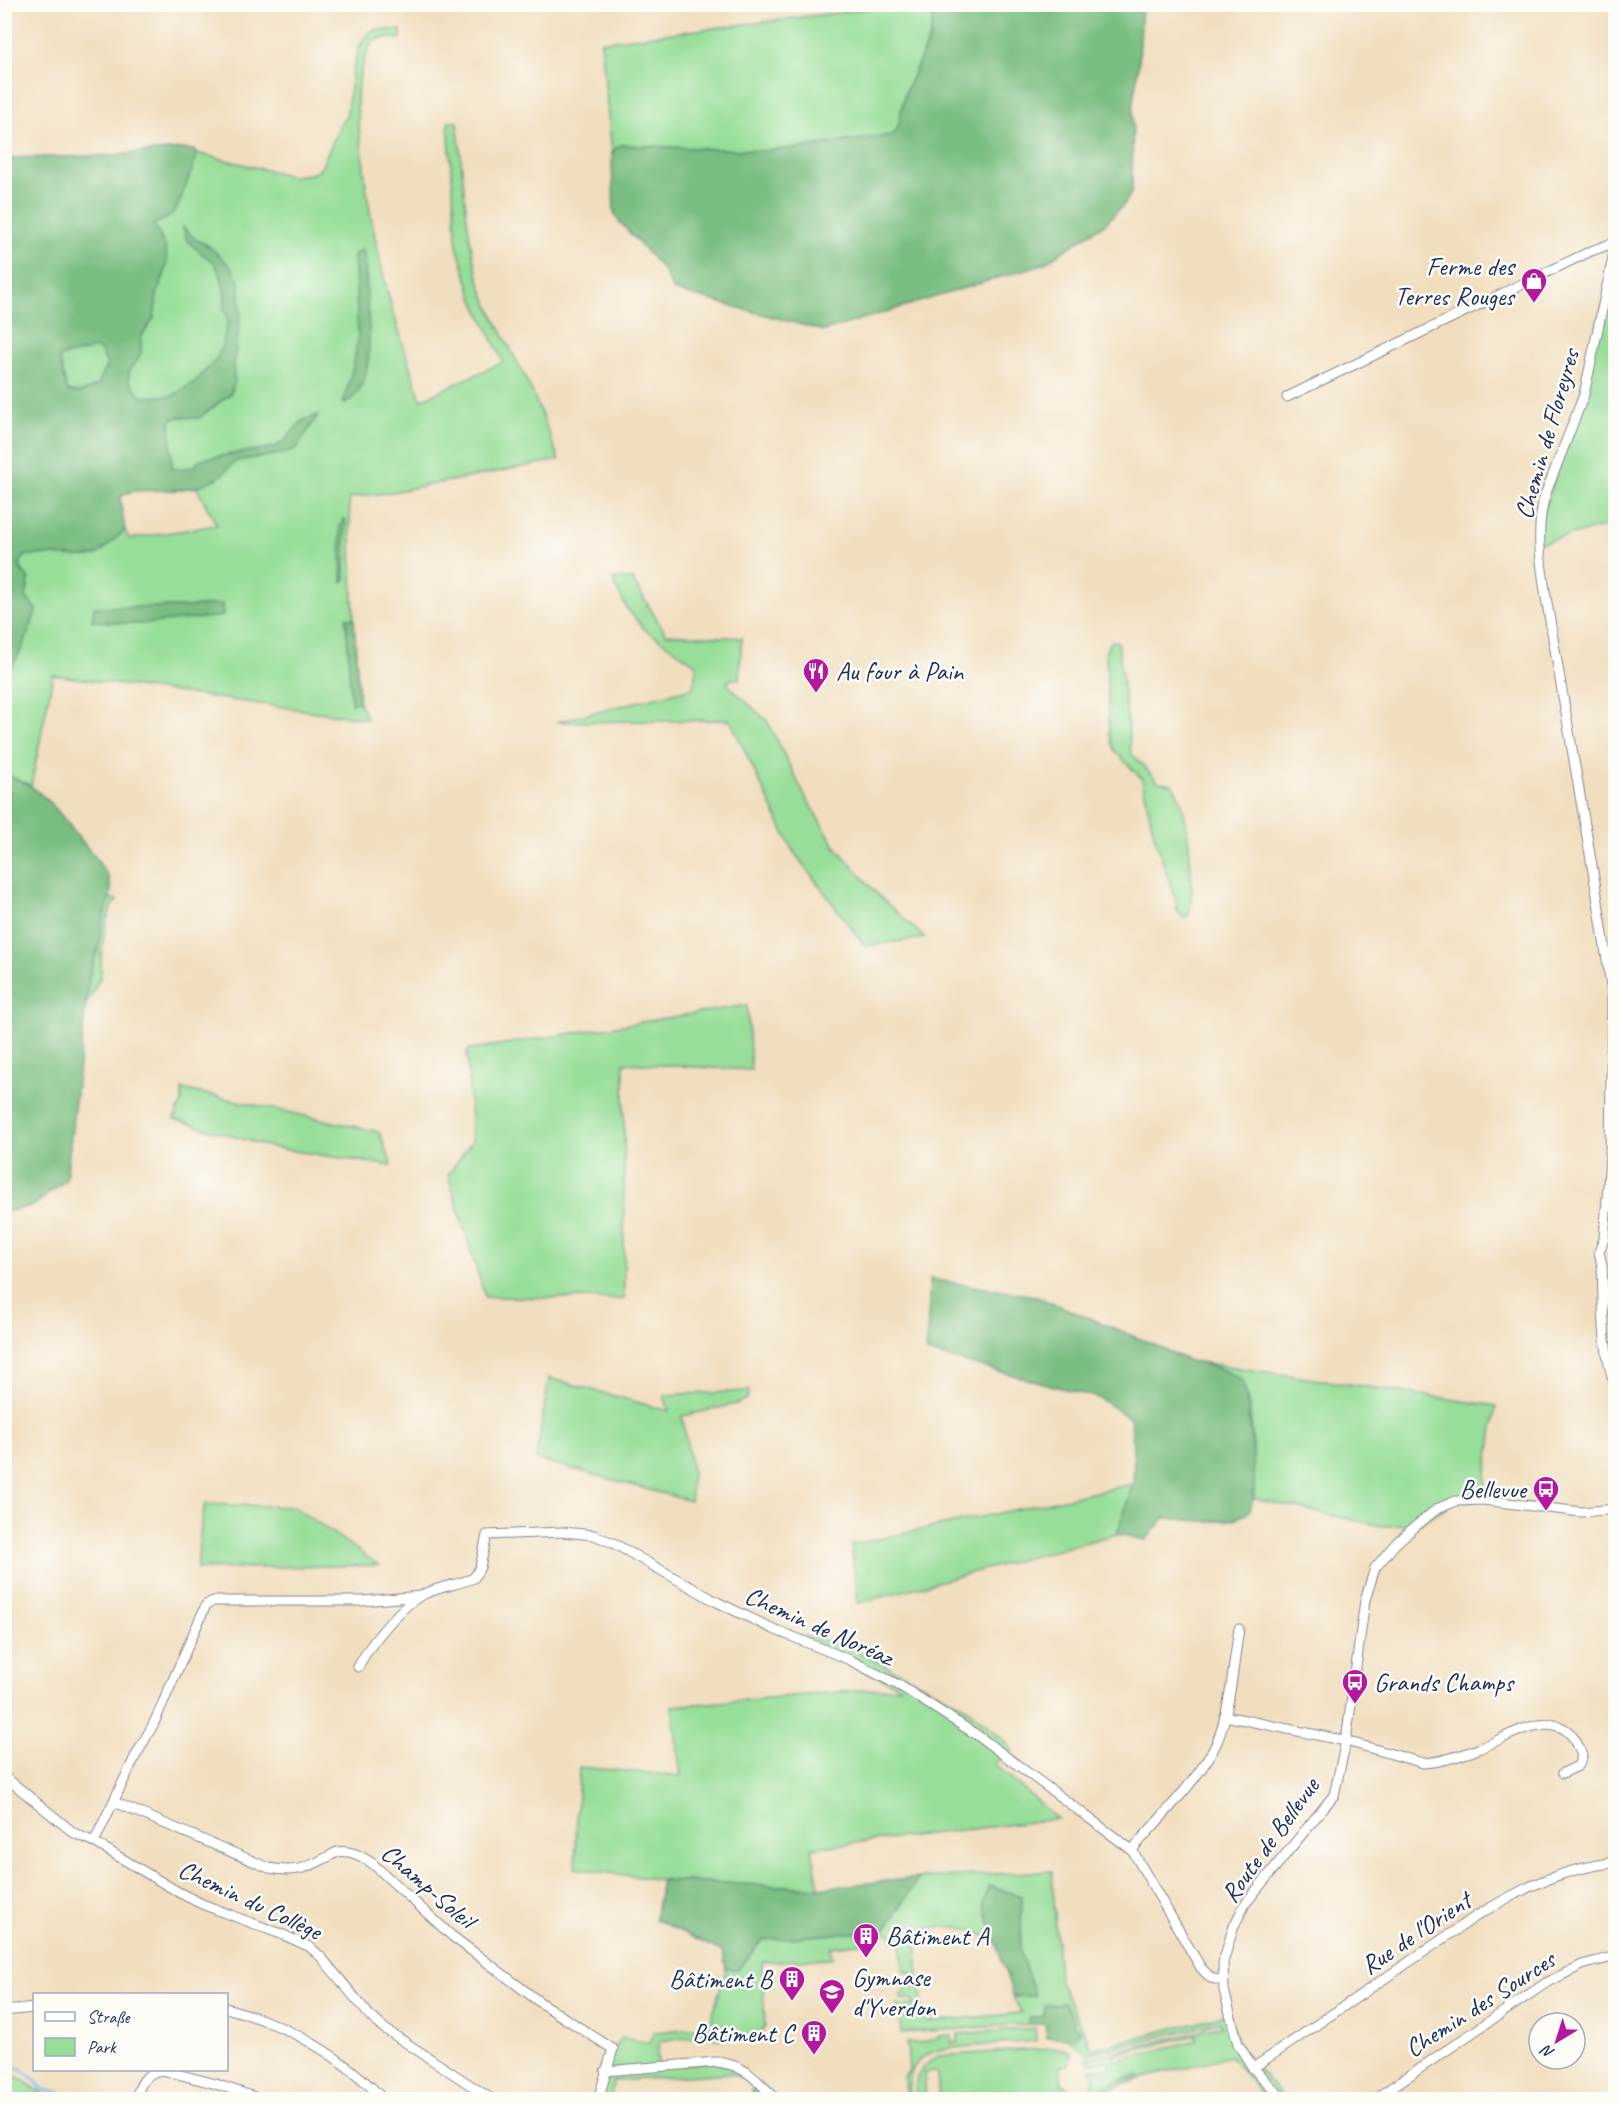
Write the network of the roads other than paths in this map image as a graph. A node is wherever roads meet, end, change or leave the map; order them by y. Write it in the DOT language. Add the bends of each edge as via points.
graph roads {
  1 [pos="1616,243"];
  2 [pos="1287,397"];
  3 [pos="1616,1388"];
  4 [pos="1616,1509"];
  5 [pos="421,1596"];
  6 [pos="1239,1629"];
  7 [pos="358,1667"];
  8 [pos="1224,1716"];
  9 [pos="1346,1741"];
  10 [pos="1563,1773"];
  11 [pos="4,1776"];
  12 [pos="114,1802"];
  13 [pos="94,1842"];
  14 [pos="1132,1850"];
  15 [pos="1616,1862"];
  16 [pos="1616,1956"];
  17 [pos="1223,1981"];
  18 [pos="33,2008"];
  19 [pos="228,2009"];
  20 [pos="4,2011"];
  21 [pos="1252,2068"];
  22 [pos="158,2071"];
  23 [pos="166,2071"];
  24 [pos="605,2072"];
  25 [pos="135,2100"];
  26 [pos="263,2100"];
  27 [pos="384,2100"];
  28 [pos="493,2100"];
  29 [pos="598,2100"];
  30 [pos="777,2100"];
  31 [pos="1284,2100"];
  32 [pos="1373,2100"];
  1 -- 2 [label="street"];
  1 -- 3 [label="street, Chemin de Floreyres" via="1584,396 1545,495 1539,535 1545,593 1612,992 1610,1158 1604,1239 1599,1252 1605,1351"];
  4 -- 9 [label="street, Route de Bellevue" via="1581,1512 1483,1500 1456,1501 1437,1509 1410,1531 1381,1559 1371,1578"];
  5 -- 7 [label="street, Chemin de Noréaz" via="381,1633"];
  5 -- 12 [label="street" via="362,1601 213,1601 206,1605"];
  5 -- 14 [label="street, Chemin de Noréaz" via="474,1578 487,1535 594,1535 717,1602 902,1687 977,1735"];
  6 -- 8 [label="street"];
  8 -- 9 [label="street"];
  8 -- 14 [label="street" via="1210,1757"];
  9 -- 10 [label="street" via="1414,1761 1433,1762 1546,1723 1567,1732 1580,1750 1580,1763"];
  9 -- 17 [label="street, Route de Bellevue" via="1334,1795 1240,1912 1226,1951"];
  11 -- 13 [label="street, Chemin du Collège" via="74,1833"];
  12 -- 13 [label="street"];
  12 -- 24 [label="street, Champ-Soleil" via="286,1872 300,1871 338,1852 363,1857 448,1934 613,2049"];
  13 -- 28 [label="street, Chemin du Collège" via="202,1904 310,1947 370,2017"];
  14 -- 17 [label="street, Chemin de Noréaz" via="1201,1968 1211,1978"];
  15 -- 21 [label="street, Rue de l'Orient" via="1561,1873 1516,1893"];
  16 -- 32 [label="street, Chemin des Sources" via="1582,1965 1546,1983"];
  17 -- 21 [label="street, Route de Bellevue" via="1234,2035"];
  18 -- 20 [label="street"];
  19 -- 27 [label="street" via="307,2040 358,2074"];
  21 -- 31 [label="street, Route de Bellevue"];
  22 -- 25 [label="street" via="145,2077"];
  23 -- 26 [label="street"];
  24 -- 29 [label="street, Champ-Soleil"];
  24 -- 30 [label="street" via="729,2063 745,2070"];
}
